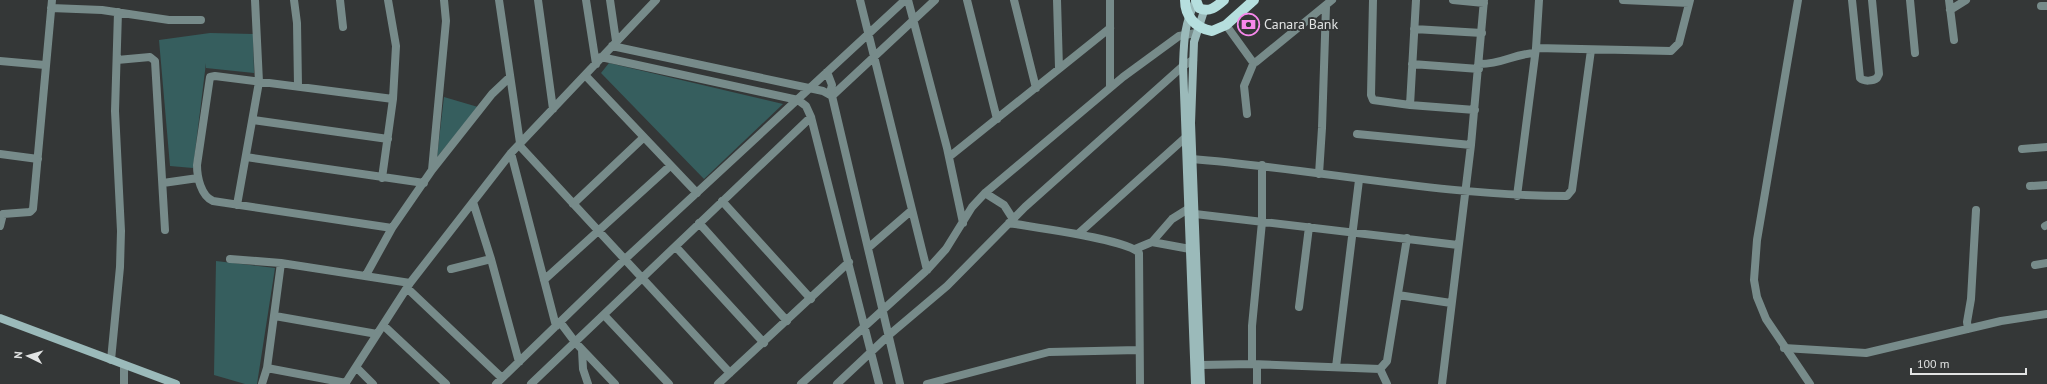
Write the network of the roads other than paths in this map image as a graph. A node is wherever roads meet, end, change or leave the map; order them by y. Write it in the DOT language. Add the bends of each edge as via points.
graph roads {
  1 [pos="255,0"];
  2 [pos="294,0"];
  3 [pos="340,0"];
  4 [pos="388,0"];
  5 [pos="444,0"];
  6 [pos="499,0"];
  7 [pos="538,0"];
  8 [pos="586,0"];
  9 [pos="610,0"];
  10 [pos="656,0"];
  11 [pos="860,0"];
  12 [pos="907,0"];
  13 [pos="935,0"];
  14 [pos="967,0"];
  15 [pos="1014,0"];
  16 [pos="1057,0"];
  17 [pos="1110,0"];
  18 [pos="1185,0"];
  19 [pos="1196,0"];
  20 [pos="1254,0"];
  21 [pos="1373,0"];
  22 [pos="1416,0"];
  23 [pos="1453,0"];
  24 [pos="1539,0"];
  25 [pos="1623,0"];
  26 [pos="1798,0"];
  27 [pos="1852,0"];
  28 [pos="1872,0"];
  29 [pos="1910,0"];
  30 [pos="1950,0"];
  31 [pos="1966,0"];
  32 [pos="1484,1"];
  33 [pos="1221,2"];
  34 [pos="1689,2"];
  35 [pos="1329,3"];
  36 [pos="52,4"];
  37 [pos="1950,10"];
  38 [pos="1204,11"];
  39 [pos="118,12"];
  40 [pos="1188,17"];
  41 [pos="914,19"];
  42 [pos="201,20"];
  43 [pos="1226,25"];
  44 [pos="343,27"];
  45 [pos="1110,28"];
  46 [pos="1414,29"];
  47 [pos="1197,30"];
  48 [pos="1482,33"];
  49 [pos="869,34"];
  50 [pos="1184,34"];
  51 [pos="1954,40"];
  52 [pos="614,43"];
  53 [pos="1536,50"];
  54 [pos="1591,50"];
  55 [pos="1915,53"];
  56 [pos="874,58"];
  57 [pos="117,60"];
  58 [pos="598,60"];
  59 [pos="1193,60"];
  60 [pos="0,61"];
  61 [pos="1254,62"];
  62 [pos="1412,64"];
  63 [pos="45,66"];
  64 [pos="1183,66"];
  65 [pos="1480,66"];
  66 [pos="1059,68"];
  67 [pos="827,72"];
  68 [pos="585,75"];
  69 [pos="510,77"];
  70 [pos="259,82"];
  71 [pos="298,86"];
  72 [pos="1110,87"];
  73 [pos="1036,88"];
  74 [pos="808,89"];
  75 [pos="831,95"];
  76 [pos="393,99"];
  77 [pos="798,100"];
  78 [pos="1410,106"];
  79 [pos="553,109"];
  80 [pos="1475,110"];
  81 [pos="1247,114"];
  82 [pos="810,117"];
  83 [pos="997,119"];
  84 [pos="253,120"];
  85 [pos="1357,134"];
  86 [pos="1186,137"];
  87 [pos="643,138"];
  88 [pos="388,139"];
  89 [pos="520,144"];
  90 [pos="1471,146"];
  91 [pos="2047,147"];
  92 [pos="2022,150"];
  93 [pos="511,153"];
  94 [pos="0,154"];
  95 [pos="246,157"];
  96 [pos="949,157"];
  97 [pos="38,159"];
  98 [pos="1192,159"];
  99 [pos="1262,165"];
  100 [pos="670,166"];
  101 [pos="432,170"];
  102 [pos="1319,174"];
  103 [pos="198,178"];
  104 [pos="382,178"];
  105 [pos="1359,180"];
  106 [pos="163,183"];
  107 [pos="424,183"];
  108 [pos="2047,185"];
  109 [pos="2030,186"];
  110 [pos="1465,191"];
  111 [pos="697,193"];
  112 [pos="985,193"];
  113 [pos="1517,196"];
  114 [pos="722,201"];
  115 [pos="473,202"];
  116 [pos="573,204"];
  117 [pos="237,205"];
  118 [pos="1188,209"];
  119 [pos="912,210"];
  120 [pos="1976,210"];
  121 [pos="1,213"];
  122 [pos="1195,214"];
  123 [pos="1011,221"];
  124 [pos="1262,222"];
  125 [pos="699,223"];
  126 [pos="963,223"];
  127 [pos="0,226"];
  128 [pos="1309,227"];
  129 [pos="392,228"];
  130 [pos="165,230"];
  131 [pos="598,232"];
  132 [pos="1353,232"];
  133 [pos="1078,234"];
  134 [pos="1407,238"];
  135 [pos="1152,242"];
  136 [pos="1458,245"];
  137 [pos="676,247"];
  138 [pos="868,248"];
  139 [pos="1136,249"];
  140 [pos="1190,249"];
  141 [pos="230,259"];
  142 [pos="491,259"];
  143 [pos="624,260"];
  144 [pos="849,262"];
  145 [pos="281,263"];
  146 [pos="2047,263"];
  147 [pos="2035,265"];
  148 [pos="451,269"];
  149 [pos="927,270"];
  150 [pos="366,275"];
  151 [pos="642,278"];
  152 [pos="544,280"];
  153 [pos="408,286"];
  154 [pos="1398,294"];
  155 [pos="811,299"];
  156 [pos="1452,303"];
  157 [pos="1299,308"];
  158 [pos="883,311"];
  159 [pos="2047,314"];
  160 [pos="604,315"];
  161 [pos="275,316"];
  162 [pos="0,318"];
  163 [pos="787,321"];
  164 [pos="558,324"];
  165 [pos="383,325"];
  166 [pos="865,327"];
  167 [pos="1968,329"];
  168 [pos="378,334"];
  169 [pos="889,335"];
  170 [pos="575,342"];
  171 [pos="764,343"];
  172 [pos="1784,348"];
  173 [pos="582,350"];
  174 [pos="1140,350"];
  175 [pos="871,352"];
  176 [pos="112,360"];
  177 [pos="519,362"];
  178 [pos="1201,365"];
  179 [pos="1254,365"];
  180 [pos="124,366"];
  181 [pos="356,367"];
  182 [pos="267,368"];
  183 [pos="1336,368"];
  184 [pos="1380,369"];
  185 [pos="730,373"];
  186 [pos="499,381"];
  187 [pos="346,383"];
  188 [pos="124,384"];
  189 [pos="176,384"];
  190 [pos="262,384"];
  191 [pos="374,384"];
  192 [pos="446,384"];
  193 [pos="531,384"];
  194 [pos="588,384"];
  195 [pos="614,384"];
  196 [pos="669,384"];
  197 [pos="718,384"];
  198 [pos="801,384"];
  199 [pos="838,384"];
  200 [pos="879,384"];
  201 [pos="900,384"];
  202 [pos="928,384"];
  203 [pos="1140,384"];
  204 [pos="1195,384"];
  205 [pos="1201,384"];
  206 [pos="1257,384"];
  207 [pos="1387,384"];
  208 [pos="1442,384"];
  209 [pos="1810,384"];
  1 -- 70 [label="street"];
  2 -- 71 [label="street"];
  3 -- 44 [label="street"];
  4 -- 76 [label="street" via="396,46"];
  5 -- 101 [label="street" via="446,21"];
  6 -- 69 [label="street"];
  7 -- 79 [label="street"];
  8 -- 58 [label="street"];
  9 -- 52 [label="street"];
  10 -- 52 [label="street"];
  11 -- 49 [label="street"];
  12 -- 41 [label="street"];
  12 -- 49 [label="street"];
  13 -- 41 [label="street"];
  14 -- 83 [label="street"];
  15 -- 73 [label="street"];
  16 -- 66 [label="street"];
  17 -- 45 [label="street"];
  18 -- 40 [label="main road"];
  19 -- 38 [label="main road" via="1199,8"];
  19 -- 40 [label="main road"];
  20 -- 43 [label="main road"];
  21 -- 78 [label="street" via="1371,98"];
  22 -- 46 [label="street"];
  23 -- 32 [label="street"];
  24 -- 53 [label="street"];
  25 -- 34 [label="street"];
  26 -- 172 [label="street" via="1757,240 1754,280 1757,297 1766,319"];
  27 -- 28 [label="street" via="1860,78 1871,81 1879,74"];
  29 -- 55 [label="street"];
  30 -- 37 [label="street"];
  31 -- 37 [label="street"];
  32 -- 48 [label="street"];
  33 -- 38 [label="main road"];
  34 -- 54 [label="street" via="1678,43 1671,51"];
  35 -- 61 [label="street"];
  35 -- 102 [label="street"];
  36 -- 39 [label="street"];
  36 -- 63 [label="street"];
  37 -- 51 [label="street"];
  38 -- 47 [label="main road"];
  39 -- 42 [label="street" via="169,20"];
  39 -- 57 [label="street"];
  40 -- 47 [label="main road"];
  40 -- 50 [label="main road"];
  41 -- 56 [label="street"];
  41 -- 96 [label="street"];
  43 -- 47 [label="main road" via="1212,31"];
  43 -- 61 [label="street"];
  45 -- 66 [label="street"];
  45 -- 72 [label="street"];
  46 -- 48 [label="street"];
  46 -- 62 [label="street"];
  47 -- 50 [label="street"];
  47 -- 59 [label="main road"];
  48 -- 65 [label="street"];
  49 -- 56 [label="street"];
  49 -- 67 [label="street"];
  50 -- 64 [label="main road"];
  50 -- 72 [label="street"];
  52 -- 58 [label="street"];
  52 -- 74 [label="street"];
  53 -- 54 [label="street"];
  53 -- 65 [label="street"];
  53 -- 113 [label="street"];
  54 -- 113 [label="street" via="1571,193 1567,196"];
  56 -- 75 [label="street"];
  56 -- 119 [label="street"];
  57 -- 106 [label="street" via="150,57 154,59"];
  57 -- 176 [label="street" via="115,111 121,232"];
  58 -- 68 [label="street"];
  58 -- 77 [label="street"];
  59 -- 64 [label="street"];
  59 -- 98 [label="main road"];
  60 -- 63 [label="street"];
  61 -- 81 [label="street" via="1244,86"];
  62 -- 65 [label="street"];
  62 -- 78 [label="street"];
  63 -- 97 [label="street"];
  64 -- 86 [label="main road"];
  64 -- 123 [label="street"];
  65 -- 80 [label="street"];
  66 -- 73 [label="street"];
  67 -- 74 [label="street"];
  67 -- 75 [label="street" via="832,85"];
  68 -- 79 [label="street"];
  68 -- 87 [label="street"];
  69 -- 89 [label="street"];
  69 -- 101 [label="street" via="492,94"];
  70 -- 71 [label="street"];
  70 -- 84 [label="street"];
  70 -- 103 [label="street" via="210,77 198,158"];
  71 -- 76 [label="street"];
  72 -- 112 [label="street"];
  73 -- 83 [label="street"];
  74 -- 75 [label="street"];
  74 -- 77 [label="street"];
  75 -- 138 [label="street"];
  76 -- 88 [label="street"];
  77 -- 82 [label="street" via="806,106"];
  77 -- 111 [label="street"];
  78 -- 80 [label="street"];
  79 -- 89 [label="street"];
  80 -- 90 [label="street"];
  82 -- 114 [label="street"];
  82 -- 144 [label="street"];
  83 -- 96 [label="street"];
  84 -- 88 [label="street"];
  84 -- 95 [label="street"];
  85 -- 90 [label="street"];
  86 -- 118 [label="main road"];
  86 -- 133 [label="street"];
  87 -- 100 [label="street"];
  87 -- 116 [label="street"];
  88 -- 104 [label="street"];
  89 -- 93 [label="street"];
  89 -- 116 [label="street"];
  90 -- 110 [label="street"];
  91 -- 92 [label="street"];
  93 -- 115 [label="street"];
  93 -- 152 [label="street"];
  94 -- 97 [label="street"];
  95 -- 104 [label="street"];
  95 -- 117 [label="street"];
  96 -- 126 [label="street"];
  97 -- 121 [label="street" via="32,210"];
  98 -- 99 [label="street"];
  98 -- 122 [label="main road"];
  99 -- 102 [label="street"];
  99 -- 124 [label="street"];
  100 -- 111 [label="street"];
  100 -- 131 [label="street"];
  101 -- 107 [label="street"];
  102 -- 105 [label="street"];
  103 -- 106 [label="street"];
  103 -- 117 [label="street" via="209,199"];
  104 -- 107 [label="street"];
  105 -- 110 [label="street"];
  105 -- 132 [label="street"];
  106 -- 130 [label="street"];
  107 -- 129 [label="street"];
  108 -- 109 [label="street"];
  110 -- 113 [label="street"];
  110 -- 136 [label="street"];
  111 -- 143 [label="street"];
  112 -- 123 [label="street" via="1004,205"];
  112 -- 126 [label="street" via="972,207"];
  114 -- 125 [label="street"];
  114 -- 155 [label="street"];
  115 -- 142 [label="street"];
  115 -- 153 [label="street"];
  116 -- 131 [label="street"];
  117 -- 129 [label="street"];
  118 -- 135 [label="street" via="1172,219"];
  118 -- 140 [label="main road"];
  119 -- 138 [label="street"];
  119 -- 149 [label="street"];
  120 -- 167 [label="street"];
  121 -- 127 [label="street"];
  122 -- 124 [label="street"];
  122 -- 178 [label="main road"];
  123 -- 133 [label="street"];
  123 -- 169 [label="street" via="947,286"];
  124 -- 128 [label="street"];
  124 -- 179 [label="street" via="1252,326"];
  125 -- 137 [label="street"];
  125 -- 163 [label="street"];
  126 -- 149 [label="street" via="946,249"];
  128 -- 132 [label="street"];
  128 -- 157 [label="street"];
  129 -- 150 [label="street"];
  131 -- 143 [label="street"];
  131 -- 152 [label="street"];
  132 -- 134 [label="street"];
  132 -- 183 [label="street"];
  133 -- 139 [label="street"];
  134 -- 136 [label="street"];
  134 -- 154 [label="street"];
  135 -- 139 [label="street"];
  135 -- 140 [label="street"];
  136 -- 156 [label="street"];
  137 -- 151 [label="street"];
  137 -- 171 [label="street"];
  138 -- 158 [label="street"];
  139 -- 174 [label="street" via="1140,258"];
  140 -- 204 [label="main road"];
  141 -- 145 [label="street"];
  142 -- 148 [label="street"];
  142 -- 177 [label="street"];
  143 -- 151 [label="street"];
  143 -- 164 [label="street"];
  144 -- 155 [label="street"];
  144 -- 166 [label="street"];
  145 -- 150 [label="street"];
  145 -- 161 [label="street"];
  146 -- 147 [label="street"];
  149 -- 158 [label="street"];
  150 -- 153 [label="street"];
  151 -- 160 [label="street"];
  151 -- 185 [label="street"];
  152 -- 164 [label="street"];
  153 -- 165 [label="street"];
  153 -- 186 [label="street"];
  154 -- 156 [label="street"];
  154 -- 184 [label="street" via="1387,361"];
  155 -- 163 [label="street"];
  156 -- 208 [label="street"];
  158 -- 166 [label="street"];
  158 -- 169 [label="street"];
  159 -- 167 [label="street"];
  160 -- 170 [label="street"];
  160 -- 196 [label="street"];
  161 -- 168 [label="street"];
  161 -- 182 [label="street"];
  162 -- 176 [label="main road"];
  163 -- 171 [label="street"];
  164 -- 170 [label="street"];
  164 -- 177 [label="street"];
  165 -- 168 [label="street"];
  165 -- 192 [label="street"];
  166 -- 175 [label="street"];
  166 -- 198 [label="street"];
  167 -- 172 [label="street" via="1866,353"];
  168 -- 181 [label="street"];
  169 -- 175 [label="street"];
  169 -- 201 [label="street"];
  170 -- 173 [label="street"];
  170 -- 193 [label="street"];
  171 -- 185 [label="street"];
  172 -- 209 [label="street"];
  173 -- 194 [label="street" via="583,369"];
  173 -- 195 [label="street"];
  174 -- 202 [label="street" via="1050,352"];
  174 -- 203 [label="street"];
  175 -- 199 [label="street"];
  175 -- 200 [label="street"];
  176 -- 180 [label="main road"];
  177 -- 186 [label="street"];
  178 -- 179 [label="street"];
  178 -- 205 [label="main road"];
  179 -- 183 [label="street"];
  179 -- 206 [label="street"];
  180 -- 188 [label="street"];
  180 -- 189 [label="main road"];
  181 -- 187 [label="street"];
  181 -- 191 [label="street"];
  182 -- 187 [label="street"];
  182 -- 190 [label="street"];
  183 -- 184 [label="street"];
  184 -- 207 [label="street"];
  185 -- 197 [label="street"];
}
